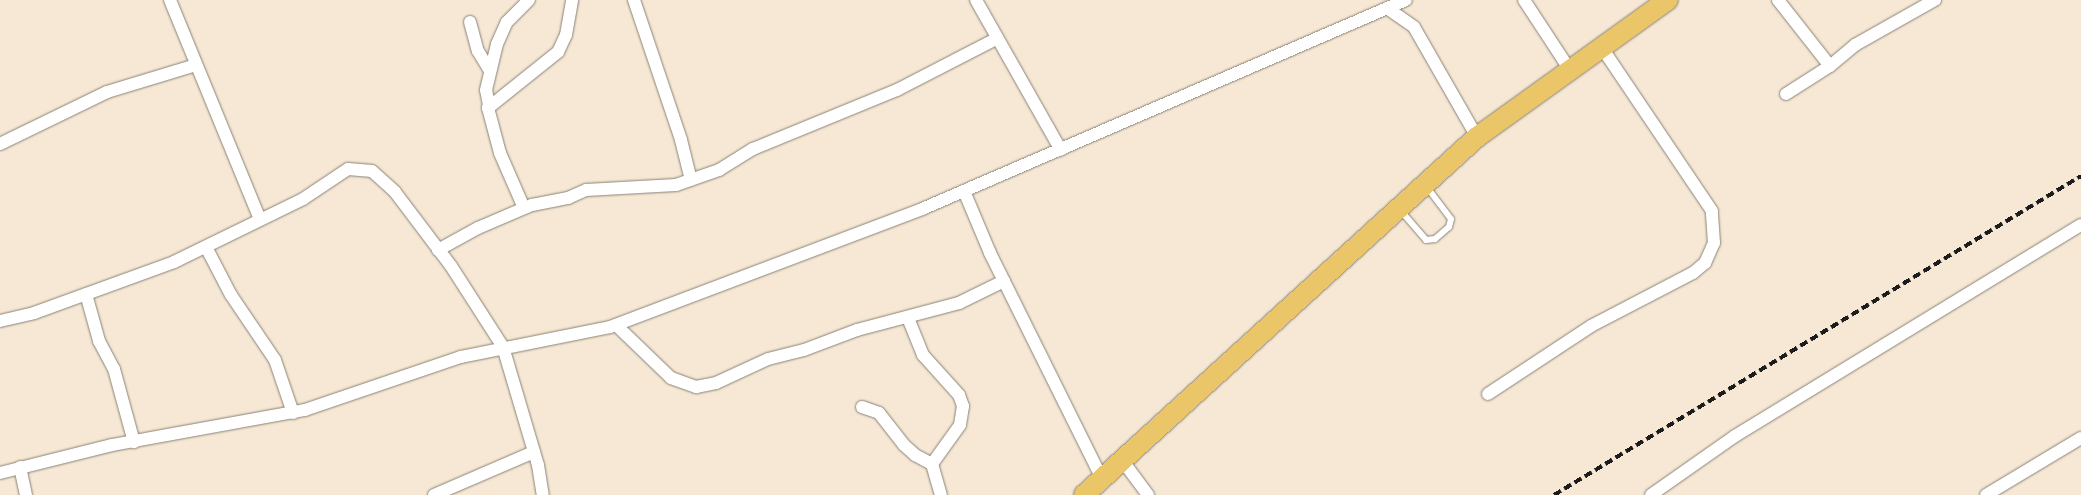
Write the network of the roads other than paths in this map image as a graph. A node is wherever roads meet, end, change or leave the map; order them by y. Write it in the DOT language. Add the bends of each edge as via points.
graph roads {
  1 [pos="170,0"];
  2 [pos="529,0"];
  3 [pos="572,0"];
  4 [pos="634,0"];
  5 [pos="976,0"];
  6 [pos="1406,0"];
  7 [pos="1524,0"];
  8 [pos="1668,0"];
  9 [pos="1778,0"];
  10 [pos="1935,0"];
  11 [pos="1387,8"];
  12 [pos="470,22"];
  13 [pos="996,39"];
  14 [pos="1602,48"];
  15 [pos="196,65"];
  16 [pos="1830,66"];
  17 [pos="489,69"];
  18 [pos="1570,70"];
  19 [pos="1786,94"];
  20 [pos="489,105"];
  21 [pos="1477,137"];
  22 [pos="0,144"];
  23 [pos="1061,150"];
  24 [pos="691,180"];
  25 [pos="1424,183"];
  26 [pos="964,191"];
  27 [pos="1397,207"];
  28 [pos="524,208"];
  29 [pos="260,220"];
  30 [pos="2081,224"];
  31 [pos="206,247"];
  32 [pos="438,250"];
  33 [pos="1004,281"];
  34 [pos="86,294"];
  35 [pos="908,318"];
  36 [pos="0,321"];
  37 [pos="616,325"];
  38 [pos="503,347"];
  39 [pos="1488,394"];
  40 [pos="862,407"];
  41 [pos="293,413"];
  42 [pos="2081,438"];
  43 [pos="134,442"];
  44 [pos="534,452"];
  45 [pos="1122,460"];
  46 [pos="932,464"];
  47 [pos="20,467"];
  48 [pos="0,473"];
  49 [pos="1102,479"];
  50 [pos="26,495"];
  51 [pos="434,495"];
  52 [pos="543,495"];
  53 [pos="941,495"];
  54 [pos="1084,495"];
  55 [pos="1148,495"];
  56 [pos="1651,495"];
  57 [pos="1986,495"];
  1 -- 15 [label="street"];
  2 -- 17 [label="street" via="507,22"];
  3 -- 20 [label="street" via="566,35 558,52 524,82"];
  4 -- 24 [label="street" via="681,140"];
  5 -- 13 [label="street"];
  6 -- 11 [label="street"];
  7 -- 18 [label="street"];
  8 -- 14 [label="main road"];
  9 -- 16 [label="street"];
  10 -- 16 [label="street" via="1855,45"];
  11 -- 21 [label="street" via="1414,27 1451,97"];
  11 -- 23 [label="street"];
  12 -- 17 [label="street" via="478,51"];
  13 -- 23 [label="street"];
  13 -- 24 [label="street" via="897,90 761,146 719,170"];
  14 -- 18 [label="main road"];
  14 -- 39 [label="street" via="1712,211 1714,243 1705,263 1693,273 1591,326"];
  15 -- 22 [label="street" via="107,92"];
  15 -- 29 [label="street"];
  16 -- 19 [label="street"];
  17 -- 20 [label="street" via="486,90"];
  18 -- 21 [label="main road"];
  20 -- 28 [label="street" via="487,111 496,130 500,153"];
  21 -- 25 [label="main road"];
  23 -- 26 [label="street"];
  24 -- 28 [label="street" via="676,185 586,190"];
  25 -- 27 [label="main road"];
  25 -- 27 [label="lane" via="1450,219 1449,227 1435,239 1426,240"];
  26 -- 33 [label="street"];
  26 -- 37 [label="street"];
  27 -- 45 [label="main road"];
  28 -- 32 [label="street"];
  29 -- 31 [label="street"];
  29 -- 32 [label="street" via="303,199 348,169 364,169 385,181"];
  30 -- 56 [label="street" via="1735,436"];
  31 -- 34 [label="street"];
  31 -- 41 [label="street" via="231,295 275,360"];
  32 -- 38 [label="street"];
  33 -- 35 [label="street" via="959,303"];
  33 -- 49 [label="street"];
  34 -- 36 [label="street"];
  34 -- 43 [label="street" via="99,341 114,369"];
  35 -- 37 [label="street" via="857,330 804,350 768,359 716,383 696,387 671,378"];
  35 -- 46 [label="street" via="923,355 959,395 963,406 960,425"];
  37 -- 38 [label="street"];
  38 -- 41 [label="street" via="461,357"];
  38 -- 44 [label="street"];
  40 -- 46 [label="street" via="879,413 904,445"];
  41 -- 43 [label="street"];
  42 -- 57 [label="street"];
  43 -- 47 [label="street"];
  44 -- 51 [label="street"];
  44 -- 52 [label="street"];
  45 -- 49 [label="main road"];
  45 -- 55 [label="street"];
  46 -- 53 [label="street"];
  47 -- 48 [label="street"];
  47 -- 50 [label="street"];
  49 -- 54 [label="main road"];
}
